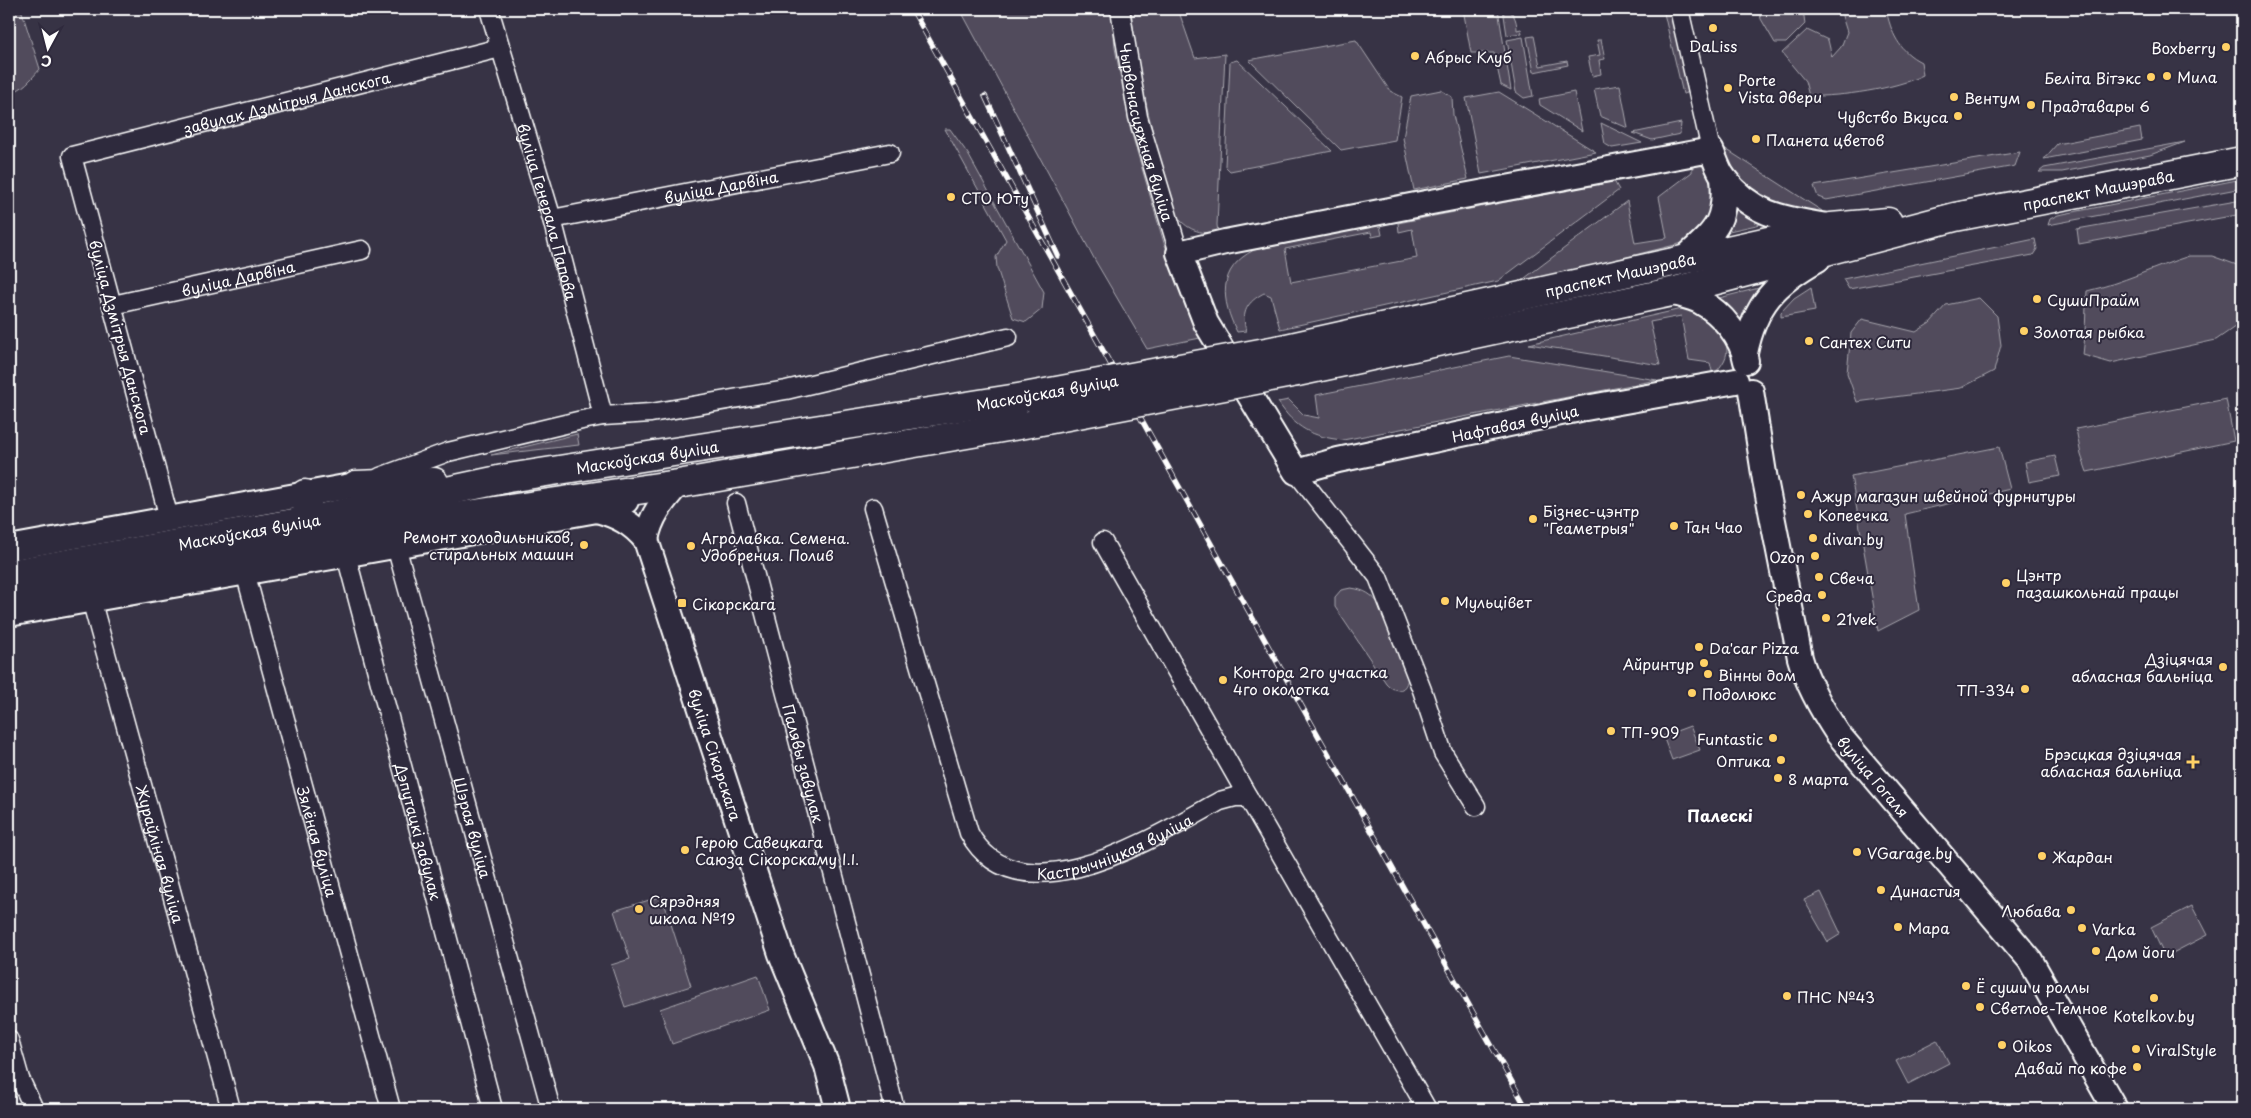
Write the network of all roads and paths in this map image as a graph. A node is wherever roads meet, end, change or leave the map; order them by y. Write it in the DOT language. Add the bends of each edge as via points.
graph roads {
  1 [pos="489,9"];
  2 [pos="1120,9"];
  3 [pos="1679,9"];
  4 [pos="500,48"];
  5 [pos="1711,150"];
  6 [pos="890,153"];
  7 [pos="72,156"];
  8 [pos="2242,161"];
  9 [pos="1723,177"];
  10 [pos="552,219"];
  11 [pos="1832,239"];
  12 [pos="362,250"];
  13 [pos="1179,253"];
  14 [pos="1684,259"];
  15 [pos="1671,292"];
  16 [pos="114,306"];
  17 [pos="1008,337"];
  18 [pos="1292,360"];
  19 [pos="1745,373"];
  20 [pos="603,416"];
  21 [pos="1296,472"];
  22 [pos="508,478"];
  23 [pos="678,484"];
  24 [pos="356,485"];
  25 [pos="736,504"];
  26 [pos="873,508"];
  27 [pos="597,510"];
  28 [pos="169,518"];
  29 [pos="325,531"];
  30 [pos="646,540"];
  31 [pos="1103,542"];
  32 [pos="396,546"];
  33 [pos="9,548"];
  34 [pos="245,572"];
  35 [pos="9,574"];
  36 [pos="9,595"];
  37 [pos="91,599"];
  38 [pos="9,614"];
  39 [pos="1248,797"];
  40 [pos="1476,806"];
  41 [pos="9,1040"];
  42 [pos="34,1109"];
  43 [pos="231,1109"];
  44 [pos="391,1109"];
  45 [pos="493,1109"];
  46 [pos="551,1109"];
  47 [pos="838,1109"];
  48 [pos="895,1109"];
  49 [pos="1427,1109"];
  50 [pos="2115,1109"];
  1 -- 4 [label="street, вуліца Генерала Папова"];
  2 -- 13 [label="street, Чырвонасцяжная вуліца" via="1138,118"];
  3 -- 5 [label="street"];
  4 -- 7 [label="street, завулак Дзмітрыя Данскога"];
  4 -- 10 [label="street, вуліца Генерала Папова"];
  5 -- 9 [label="street"];
  5 -- 13 [label="street" via="1426,202"];
  6 -- 10 [label="street, вуліца Дарвіна"];
  7 -- 16 [label="street, вуліца Дзмітрыя Данскога"];
  8 -- 11 [label="main road, праспект Машэрава"];
  9 -- 11 [label="street" via="1740,196 1769,214"];
  9 -- 14 [label="street" via="1725,200 1722,216 1715,230"];
  10 -- 20 [label="street, вуліца Генерала Папова"];
  11 -- 14 [label="main road, праспект Машэрава"];
  11 -- 15 [label="main road, праспект Машэрава"];
  11 -- 19 [label="street" via="1772,293 1757,313 1749,334"];
  12 -- 16 [label="street, вуліца Дарвіна"];
  13 -- 21 [label="street" via="1206,324"];
  14 -- 18 [label="main road, праспект Машэрава"];
  15 -- 18 [label="main road, праспект Машэрава"];
  15 -- 19 [label="street" via="1701,302 1722,318"];
  16 -- 28 [label="street, вуліца Дзмітрыя Данскога"];
  17 -- 20 [label="street, Маскоўская вуліца" via="786,390 651,413"];
  18 -- 22 [label="main road, Маскоўская вуліца, bridge" via="1024,397"];
  18 -- 23 [label="main road, Маскоўская вуліца, bridge" via="1036,422"];
  19 -- 21 [label="street, Нафтавая вуліца" via="1338,460"];
  19 -- 50 [label="street, вуліца Гогаля" via="1806,680 1838,734 2030,960"];
  20 -- 24 [label="street, Маскоўская вуліца" via="448,452"];
  21 -- 40 [label="street" via="1378,578 1443,753"];
  22 -- 24 [label="main road"];
  22 -- 29 [label="main road, Маскоўская вуліца"];
  23 -- 27 [label="street, Маскоўская вуліца"];
  23 -- 29 [label="main road, Маскоўская вуліца"];
  23 -- 30 [label="street" via="657,508"];
  24 -- 29 [label="street, Маскоўская вуліца"];
  25 -- 48 [label="street, Палявы завулак"];
  26 -- 39 [label="street, Кастрычніцкая вуліца" via="969,833 983,855 1018,870 1074,869 1129,850 1220,801"];
  27 -- 30 [label="street, вуліца Сікорскага" via="631,524"];
  27 -- 32 [label="street, Маскоўская вуліца"];
  28 -- 29 [label="street, Маскоўская вуліца"];
  28 -- 33 [label="street, Маскоўская вуліца"];
  29 -- 32 [label="street, Маскоўская вуліца"];
  29 -- 34 [label="street, Маскоўская вуліца"];
  29 -- 35 [label="main road, Маскоўская вуліца" via="212,536"];
  29 -- 36 [label="main road, Маскоўская вуліца"];
  29 -- 45 [label="street, Дэпутацкі завулак"];
  30 -- 47 [label="street, вуліца Сікорскага" via="781,954 827,1066"];
  31 -- 39 [label="street"];
  32 -- 46 [label="street, Шэрая вуліца"];
  34 -- 37 [label="street, Маскоўская вуліца"];
  34 -- 44 [label="street, Зялёная вуліца"];
  37 -- 38 [label="street, Маскоўская вуліца"];
  37 -- 43 [label="street, Жураўліная вуліца"];
  39 -- 49 [label="street"];
  41 -- 42 [label="street" via="20,1079"];
}
